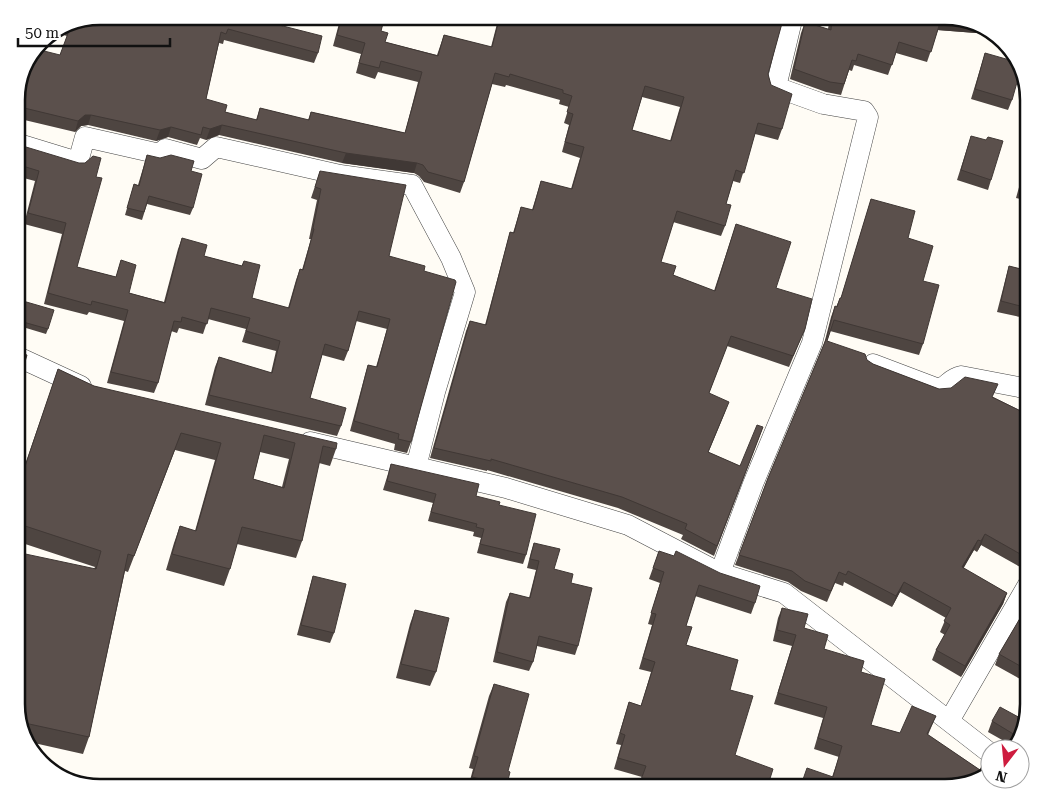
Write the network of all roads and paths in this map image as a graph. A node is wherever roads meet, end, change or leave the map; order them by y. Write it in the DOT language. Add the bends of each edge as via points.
graph roads {
  1 [pos="792,25"];
  2 [pos="25,145"];
  3 [pos="25,360"];
  4 [pos="873,364"];
  5 [pos="1020,387"];
  6 [pos="100,393"];
  7 [pos="292,438"];
  8 [pos="416,467"];
  9 [pos="720,573"];
  10 [pos="1020,599"];
  11 [pos="949,721"];
  12 [pos="980,745"];
  1 -- 9 [label="street" via="776,87 823,104 864,110 868,117 812,343"];
  2 -- 8 [label="street" via="78,162 85,137 160,154 165,149 202,158 216,147 340,174 412,185 451,258 465,292"];
  3 -- 6 [label="street"];
  4 -- 5 [label="street" via="939,389 952,378 960,376"];
  7 -- 8 [label="street"];
  8 -- 9 [label="street" via="506,488 628,525"];
  9 -- 11 [label="street" via="784,594"];
  10 -- 11 [label="street"];
  11 -- 12 [label="street"];
}
